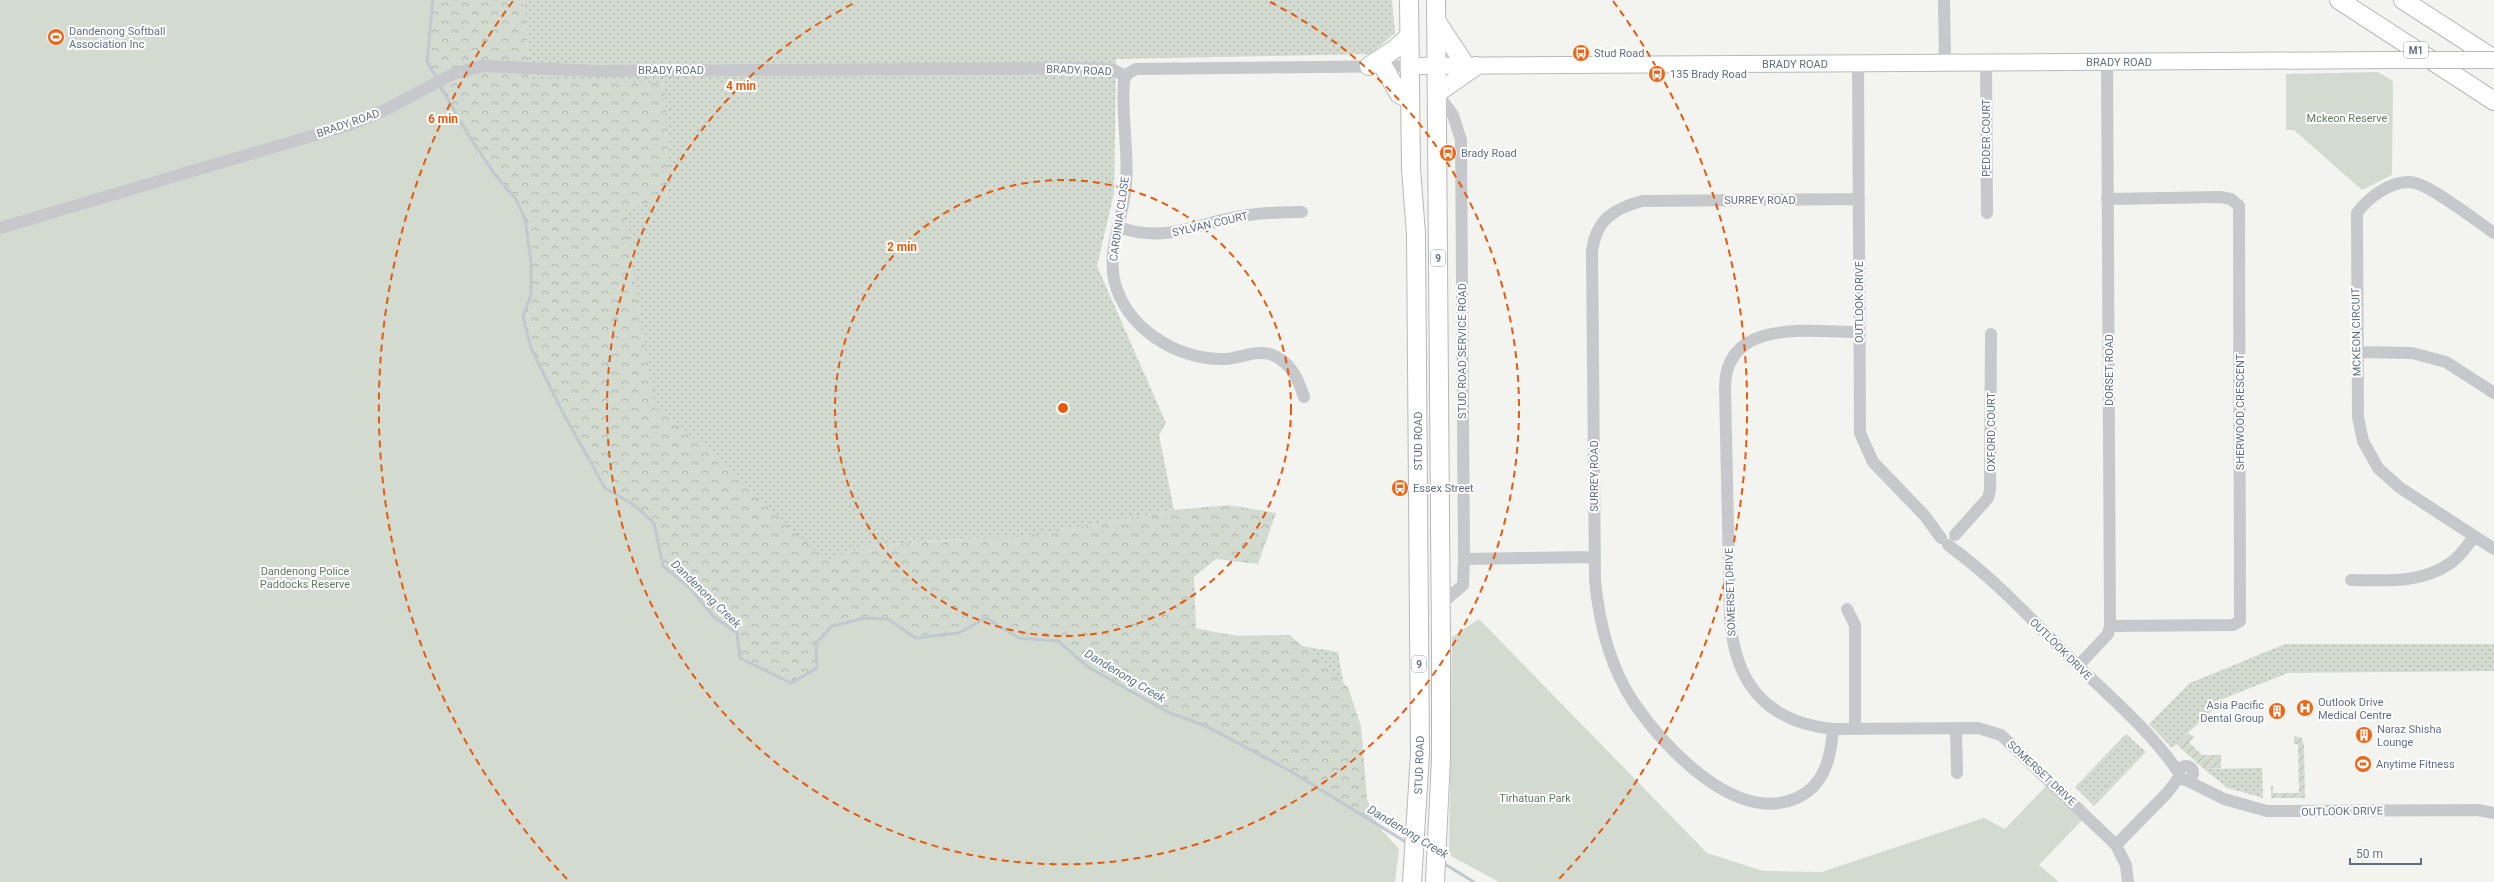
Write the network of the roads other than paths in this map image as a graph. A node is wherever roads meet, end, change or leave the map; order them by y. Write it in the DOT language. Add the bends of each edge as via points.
graph roads {
  1 [pos="1409,0"];
  2 [pos="1436,0"];
  3 [pos="1944,0"];
  4 [pos="2339,0"];
  5 [pos="2403,0"];
  6 [pos="1436,21"];
  7 [pos="1409,36"];
  8 [pos="2494,60"];
  9 [pos="2107,62"];
  10 [pos="1986,63"];
  11 [pos="1858,64"];
  12 [pos="1945,64"];
  13 [pos="1376,66"];
  14 [pos="1410,66"];
  15 [pos="1437,66"];
  16 [pos="1471,66"];
  17 [pos="1125,76"];
  18 [pos="1437,92"];
  19 [pos="1410,100"];
  20 [pos="2494,100"];
  21 [pos="1859,199"];
  22 [pos="2108,199"];
  23 [pos="1302,212"];
  24 [pos="1987,213"];
  25 [pos="1119,227"];
  26 [pos="0,228"];
  27 [pos="2494,233"];
  28 [pos="1859,332"];
  29 [pos="1991,334"];
  30 [pos="2356,352"];
  31 [pos="2494,393"];
  32 [pos="1304,397"];
  33 [pos="1950,536"];
  34 [pos="2474,537"];
  35 [pos="2494,549"];
  36 [pos="1595,557"];
  37 [pos="1464,559"];
  38 [pos="2351,580"];
  39 [pos="1440,605"];
  40 [pos="1848,608"];
  41 [pos="2110,626"];
  42 [pos="2078,666"];
  43 [pos="1956,728"];
  44 [pos="1833,729"];
  45 [pos="1855,729"];
  46 [pos="1957,774"];
  47 [pos="2185,775"];
  48 [pos="2494,807"];
  49 [pos="2478,810"];
  50 [pos="2494,813"];
  51 [pos="2116,846"];
  52 [pos="1412,880"];
  53 [pos="1435,882"];
  54 [pos="2128,882"];
  1 -- 7 [label="highway, STUD ROAD / 9"];
  2 -- 6 [label="highway, STUD ROAD / 9"];
  3 -- 12 [label="street"];
  4 -- 20 [label="highway, M1"];
  5 -- 8 [label="highway"];
  6 -- 15 [label="highway, STUD ROAD / 9"];
  6 -- 16 [label="highway"];
  7 -- 13 [label="highway"];
  7 -- 14 [label="highway, STUD ROAD / 9"];
  8 -- 9 [label="main road, BRADY ROAD, bridge"];
  9 -- 10 [label="main road, BRADY ROAD"];
  9 -- 22 [label="street, DORSET ROAD"];
  10 -- 12 [label="main road, BRADY ROAD"];
  10 -- 24 [label="street, PEDDER COURT"];
  11 -- 12 [label="main road, BRADY ROAD"];
  11 -- 16 [label="main road, BRADY ROAD"];
  11 -- 21 [label="street, OUTLOOK DRIVE"];
  13 -- 14 [label="street, BRADY ROAD"];
  13 -- 17 [label="street, BRADY ROAD" via="1136,69"];
  13 -- 19 [label="highway" via="1399,94"];
  14 -- 15 [label="main road, BRADY ROAD"];
  14 -- 19 [label="highway, STUD ROAD / 9"];
  15 -- 16 [label="main road, BRADY ROAD"];
  15 -- 18 [label="highway, STUD ROAD / 9"];
  16 -- 18 [label="highway"];
  17 -- 25 [label="street, CARDINIA CLOSE" via="1123,87 1126,182"];
  17 -- 26 [label="street, BRADY ROAD" via="1114,70 1094,68 597,71 489,66 462,70 352,124"];
  18 -- 37 [label="street, STUD ROAD SERVICE ROAD" via="1453,115 1461,140"];
  18 -- 39 [label="highway, STUD ROAD / 9"];
  19 -- 52 [label="highway, STUD ROAD / 9" via="1416,234 1420,754"];
  21 -- 28 [label="street, OUTLOOK DRIVE"];
  21 -- 36 [label="street, SURREY ROAD" via="1642,201 1623,206 1605,219 1592,251"];
  22 -- 41 [label="street, DORSET ROAD"];
  22 -- 41 [label="street, SHERWOOD CRESCENT" via="2220,197 2236,202 2239,206 2240,621 2233,625"];
  23 -- 25 [label="street, SYLVAN COURT" via="1234,217 1170,233 1132,232"];
  25 -- 32 [label="street, CARDINIA CLOSE" via="1113,254 1114,279 1125,306 1146,330 1175,349 1195,356 1228,359 1264,353 1276,356 1289,365"];
  27 -- 30 [label="street, MCKEON CIRCUIT" via="2429,189 2412,182 2398,184 2367,199 2356,213"];
  28 -- 33 [label="street, OUTLOOK DRIVE" via="1860,433 1864,445 1873,462 1925,516"];
  28 -- 44 [label="street, SOMERSET DRIVE" via="1787,332 1762,335 1748,342 1736,355 1730,365 1726,381 1732,643 1740,669 1766,703 1788,718 1813,727"];
  29 -- 33 [label="street, OXFORD COURT" via="1990,490 1988,498"];
  30 -- 31 [label="street" via="2412,353 2446,362"];
  30 -- 34 [label="street, MCKEON CIRCUIT" via="2359,423 2363,441 2378,468 2400,487"];
  33 -- 42 [label="street, OUTLOOK DRIVE"];
  34 -- 35 [label="street, MCKEON CIRCUIT"];
  34 -- 38 [label="street" via="2450,564 2430,575 2404,580"];
  36 -- 37 [label="street"];
  36 -- 44 [label="street, SURREY ROAD" via="1598,608 1604,635 1618,673 1656,733 1703,776 1720,788 1749,801 1766,805 1790,801 1809,790 1822,775 1830,756"];
  37 -- 39 [label="street, STUD ROAD SERVICE ROAD" via="1463,585"];
  39 -- 53 [label="highway, STUD ROAD / 9" via="1439,831"];
  40 -- 45 [label="street" via="1855,625"];
  41 -- 42 [label="street" via="2108,634"];
  42 -- 47 [label="street, OUTLOOK DRIVE"];
  43 -- 45 [label="street, SOMERSET DRIVE"];
  43 -- 46 [label="street"];
  43 -- 51 [label="street, SOMERSET DRIVE" via="1978,728 2001,735"];
  44 -- 45 [label="street, SOMERSET DRIVE"];
  47 -- 49 [label="street, OUTLOOK DRIVE" via="2208,791 2244,806 2266,811"];
  47 -- 51 [label="street"];
  48 -- 49 [label="street, OUTLOOK DRIVE"];
  49 -- 50 [label="street, OUTLOOK DRIVE"];
  51 -- 54 [label="street, SOMERSET DRIVE" via="2126,865"];
}
